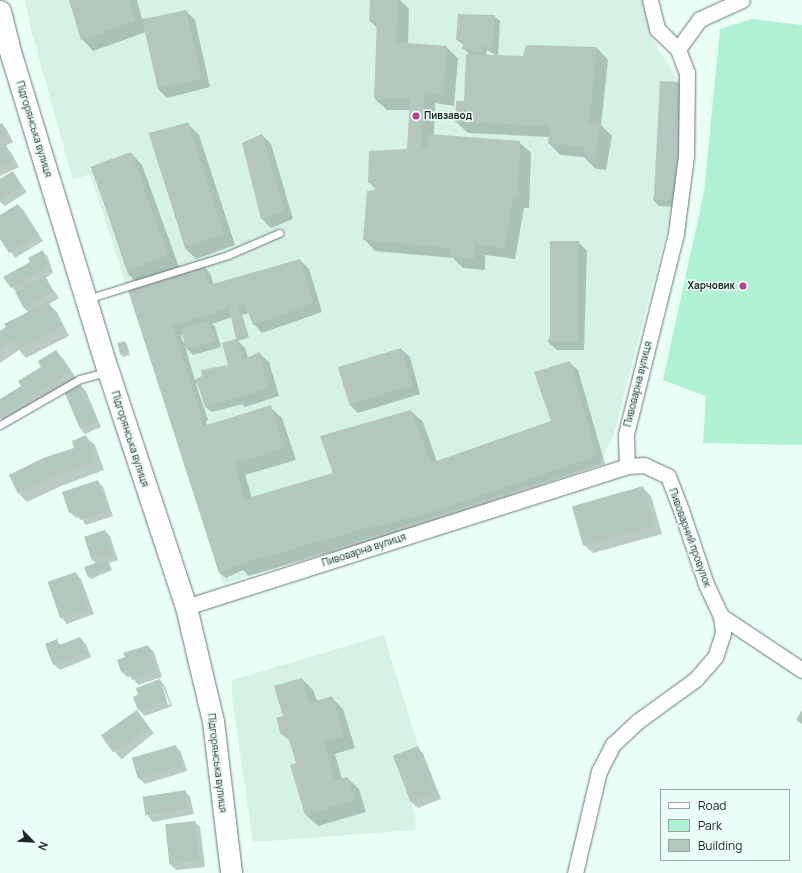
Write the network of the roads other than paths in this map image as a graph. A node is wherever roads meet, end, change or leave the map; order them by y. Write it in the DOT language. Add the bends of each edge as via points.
graph roads {
  1 [pos="650,0"];
  2 [pos="742,0"];
  3 [pos="0,11"];
  4 [pos="678,49"];
  5 [pos="279,233"];
  6 [pos="86,299"];
  7 [pos="108,371"];
  8 [pos="0,425"];
  9 [pos="627,466"];
  10 [pos="186,607"];
  11 [pos="721,616"];
  12 [pos="802,670"];
  13 [pos="231,873"];
  14 [pos="575,873"];
  1 -- 4 [label="street" via="657,29"];
  2 -- 4 [label="street" via="700,19"];
  3 -- 6 [label="main road, Підгорянська вулиця"];
  4 -- 9 [label="street, Пивоварна вулиця" via="687,73 686,156 676,233 626,434"];
  5 -- 6 [label="lane" via="228,254"];
  6 -- 7 [label="main road, Підгорянська вулиця"];
  7 -- 8 [label="lane" via="80,379"];
  7 -- 10 [label="main road, Підгорянська вулиця"];
  9 -- 10 [label="street, Пивоварна вулиця"];
  9 -- 11 [label="street, Пивоварний провулок" via="644,465 668,476 706,584"];
  10 -- 13 [label="main road, Підгорянська вулиця" via="213,721"];
  11 -- 12 [label="street"];
  11 -- 14 [label="street, Пивоварний провулок" via="722,633 715,657 706,668 696,679 638,721 613,744 599,771"];
}
